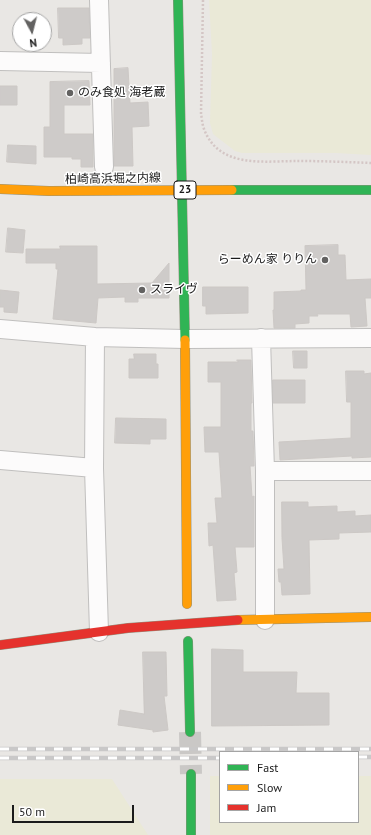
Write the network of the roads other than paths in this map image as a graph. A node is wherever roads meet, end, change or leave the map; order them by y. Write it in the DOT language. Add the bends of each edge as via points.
graph roads {
  1 [pos="99,0"];
  2 [pos="178,0"];
  3 [pos="0,61"];
  4 [pos="102,63"];
  5 [pos="104,167"];
  6 [pos="0,188"];
  7 [pos="182,190"];
  8 [pos="371,190"];
  9 [pos="0,329"];
  10 [pos="95,337"];
  11 [pos="261,338"];
  12 [pos="371,338"];
  13 [pos="185,339"];
  14 [pos="0,460"];
  15 [pos="94,468"];
  16 [pos="371,470"];
  17 [pos="265,471"];
  18 [pos="188,604"];
  19 [pos="371,617"];
  20 [pos="265,620"];
  21 [pos="99,632"];
  22 [pos="188,641"];
  23 [pos="0,645"];
  24 [pos="190,732"];
  25 [pos="191,774"];
  26 [pos="191,835"];
  1 -- 4 [label="street"];
  2 -- 7 [label="street"];
  3 -- 4 [label="street"];
  4 -- 5 [label="street"];
  6 -- 7 [label="street, 柏崎高浜堀之内線 / 23" via="49,191"];
  7 -- 8 [label="street, 柏崎高浜堀之内線 / 23"];
  7 -- 13 [label="street"];
  9 -- 10 [label="street"];
  10 -- 13 [label="street"];
  10 -- 15 [label="street"];
  11 -- 12 [label="street"];
  11 -- 13 [label="street"];
  11 -- 17 [label="street"];
  13 -- 18 [label="street"];
  14 -- 15 [label="street"];
  15 -- 21 [label="street"];
  16 -- 17 [label="street"];
  17 -- 20 [label="street"];
  19 -- 20 [label="street"];
  20 -- 21 [label="street" via="171,624"];
  21 -- 23 [label="street"];
  22 -- 24 [label="street"];
  25 -- 26 [label="street"];
}
